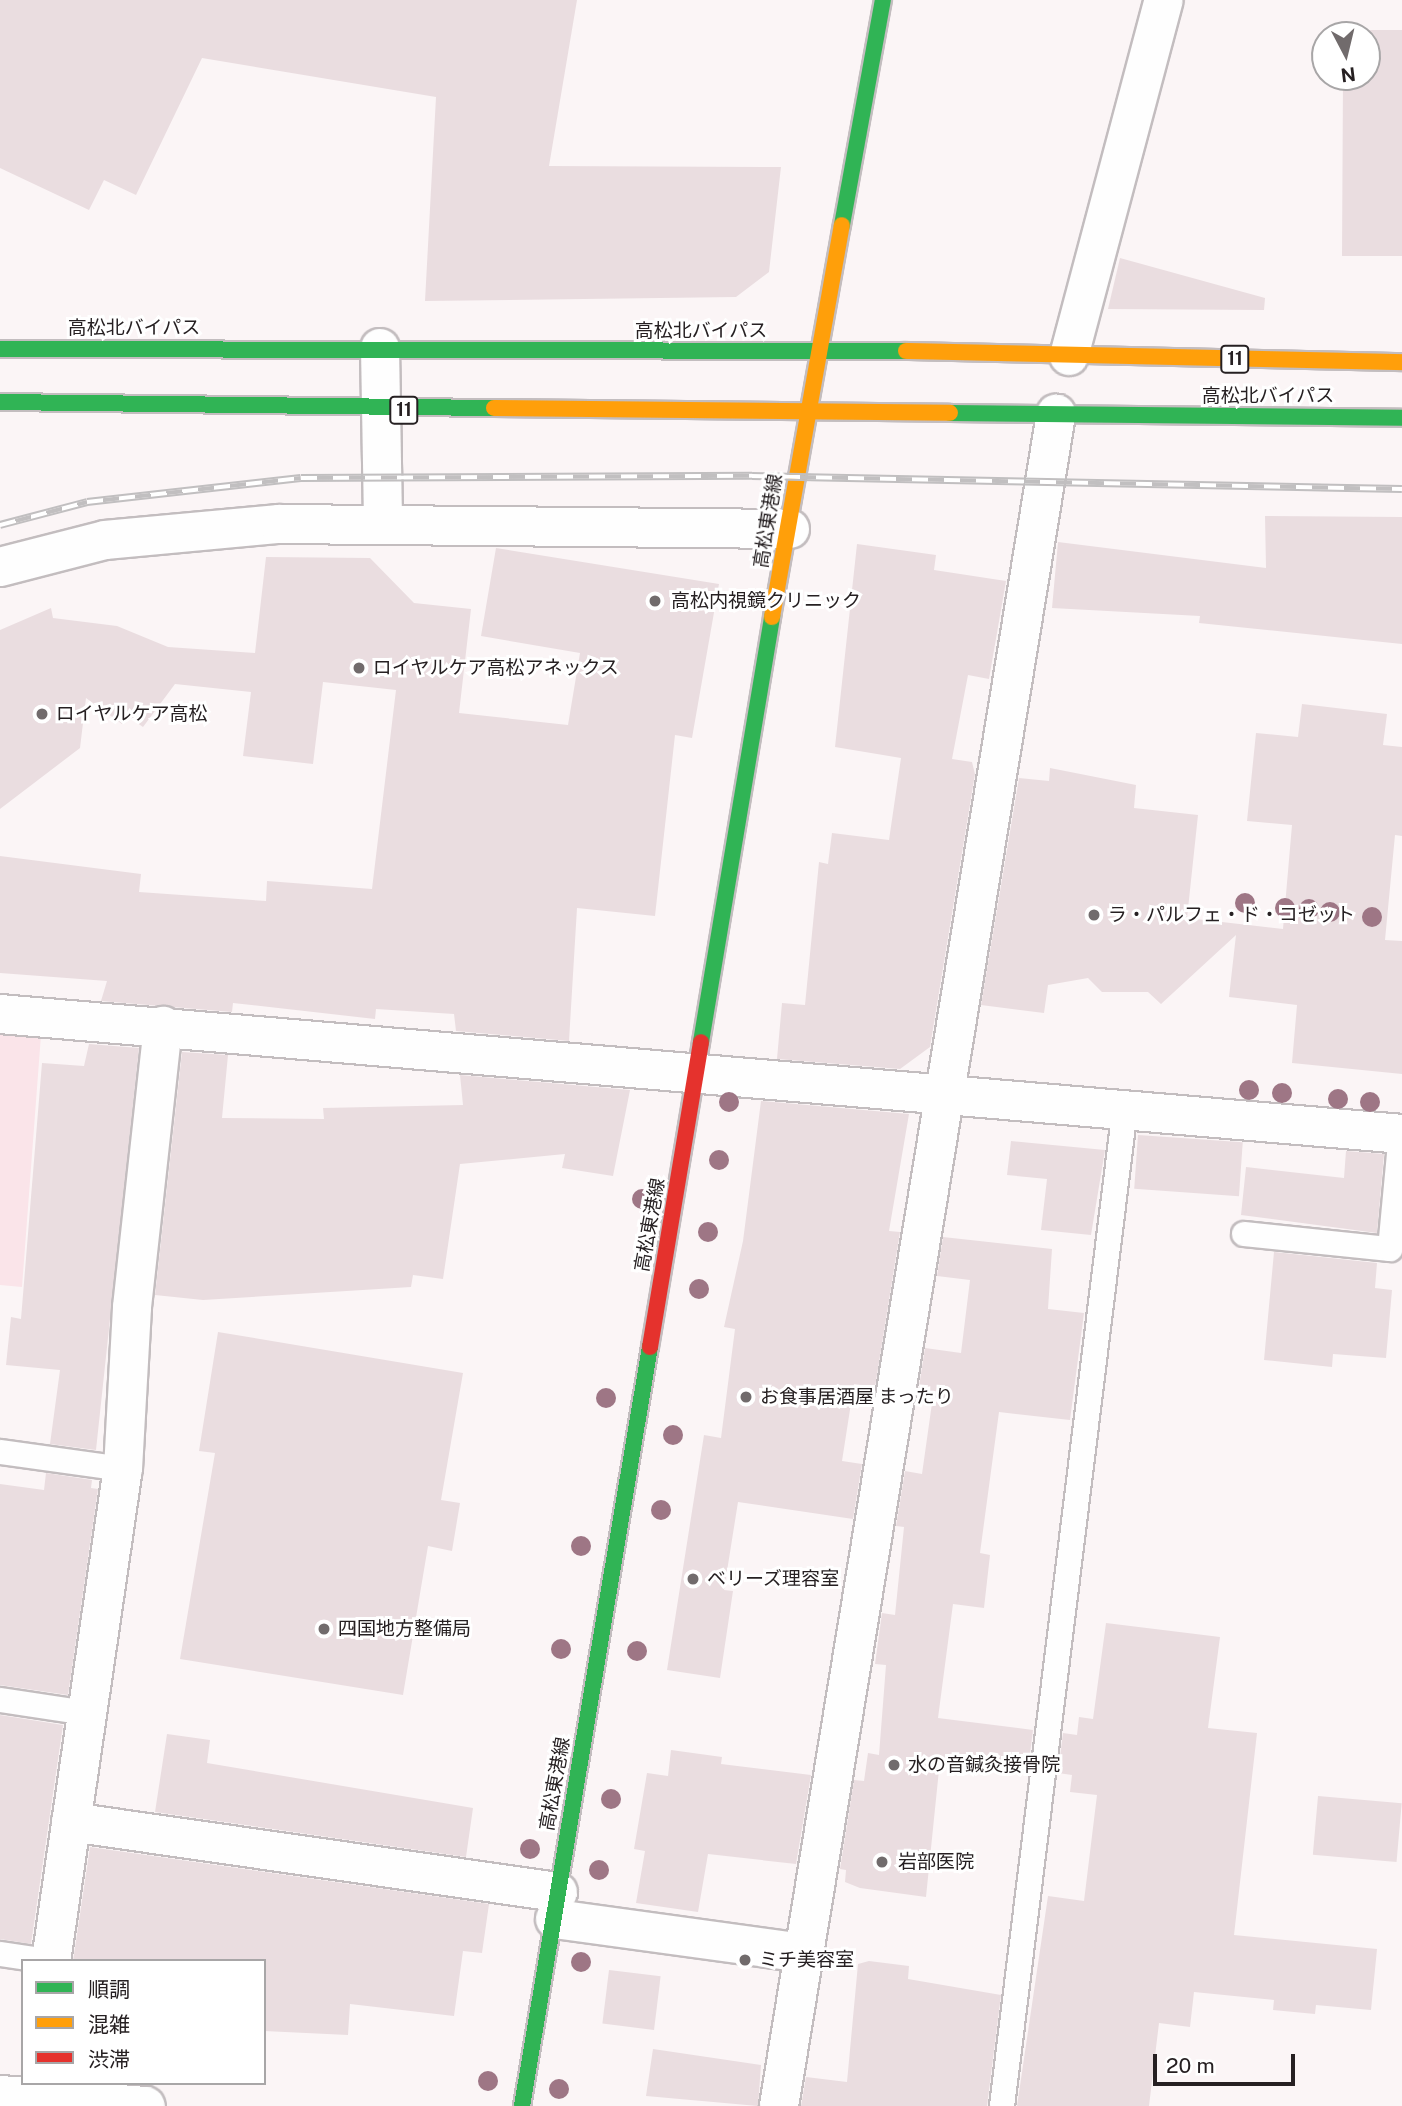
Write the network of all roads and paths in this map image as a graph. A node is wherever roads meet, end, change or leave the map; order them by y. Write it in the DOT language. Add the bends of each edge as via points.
graph roads {
  1 [pos="883,0"];
  2 [pos="1164,0"];
  3 [pos="380,348"];
  4 [pos="0,349"];
  5 [pos="819,351"];
  6 [pos="1069,356"];
  7 [pos="1402,362"];
  8 [pos="0,402"];
  9 [pos="380,410"];
  10 [pos="808,411"];
  11 [pos="1056,414"];
  12 [pos="1402,418"];
  13 [pos="383,524"];
  14 [pos="790,529"];
  15 [pos="0,566"];
  16 [pos="0,1014"];
  17 [pos="163,1026"];
  18 [pos="698,1069"];
  19 [pos="944,1092"];
  20 [pos="1125,1108"];
  21 [pos="1401,1133"];
  22 [pos="1244,1234"];
  23 [pos="0,1452"];
  24 [pos="123,1469"];
  25 [pos="0,1700"];
  26 [pos="87,1713"];
  27 [pos="71,1822"];
  28 [pos="556,1905"];
  29 [pos="803,1953"];
  30 [pos="0,1954"];
  31 [pos="35,1959"];
  32 [pos="49,1959"];
  33 [pos="21,2092"];
  34 [pos="146,2106"];
  35 [pos="522,2106"];
  36 [pos="779,2106"];
  37 [pos="1002,2106"];
  1 -- 5 [label="main road, 高松東港線"];
  2 -- 6 [label="street"];
  3 -- 4 [label="main road, 高松北バイパス / 11"];
  3 -- 5 [label="main road, 高松北バイパス / 11"];
  3 -- 9 [label="street"];
  5 -- 6 [label="main road, 高松北バイパス / 11"];
  5 -- 10 [label="main road, 高松東港線"];
  6 -- 7 [label="main road, 高松北バイパス / 11"];
  8 -- 9 [label="main road, 高松北バイパス / 11"];
  9 -- 10 [label="main road, 高松北バイパス / 11"];
  9 -- 13 [label="street"];
  10 -- 11 [label="main road, 高松北バイパス / 11"];
  10 -- 14 [label="main road, 高松東港線"];
  11 -- 12 [label="main road, 高松北バイパス / 11"];
  11 -- 19 [label="street"];
  13 -- 14 [label="street"];
  13 -- 15 [label="street" via="174,530 105,540"];
  14 -- 18 [label="main road, 高松東港線"];
  16 -- 17 [label="street"];
  17 -- 18 [label="street"];
  17 -- 24 [label="street" via="132,1307"];
  18 -- 19 [label="street"];
  18 -- 28 [label="main road, 高松東港線"];
  19 -- 20 [label="street"];
  19 -- 29 [label="street"];
  20 -- 21 [label="street"];
  20 -- 37 [label="lane"];
  21 -- 22 [label="lane" via="1390,1249"];
  23 -- 24 [label="lane"];
  24 -- 26 [label="street"];
  25 -- 26 [label="lane"];
  26 -- 27 [label="street"];
  27 -- 28 [label="street"];
  27 -- 32 [label="street"];
  28 -- 29 [label="street"];
  28 -- 35 [label="main road, 高松東港線"];
  29 -- 36 [label="street"];
  30 -- 31 [label="lane"];
  33 -- 34 [label="street"];
}
